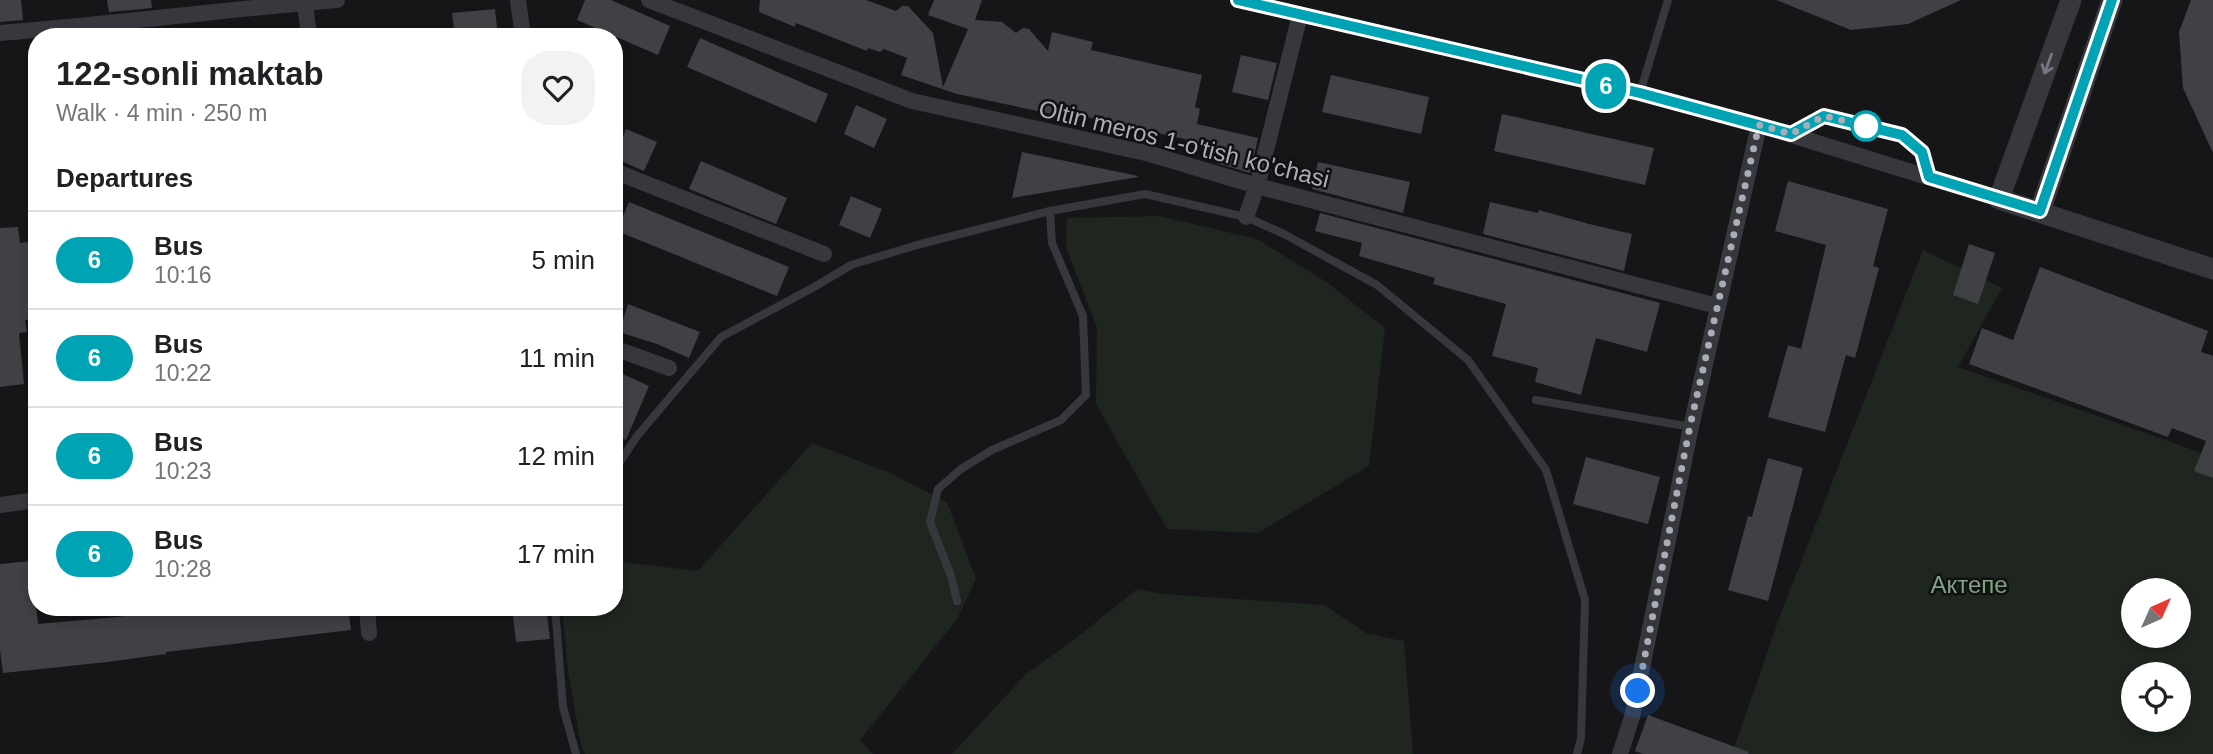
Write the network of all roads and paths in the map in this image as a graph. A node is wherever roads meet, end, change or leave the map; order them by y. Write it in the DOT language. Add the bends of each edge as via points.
graph roads {
  1 [pos="337,0"];
  2 [pos="518,0"];
  3 [pos="649,0"];
  4 [pos="1238,0"];
  5 [pos="1668,0"];
  6 [pos="2071,0"];
  7 [pos="2112,0"];
  8 [pos="305,3"];
  9 [pos="166,8"];
  10 [pos="1300,15"];
  11 [pos="116,28"];
  12 [pos="308,28"];
  13 [pos="522,28"];
  14 [pos="28,32"];
  15 [pos="0,33"];
  16 [pos="1640,93"];
  17 [pos="1759,125"];
  18 [pos="1791,134"];
  19 [pos="623,175"];
  20 [pos="1929,177"];
  21 [pos="1257,186"];
  22 [pos="1999,198"];
  23 [pos="1050,211"];
  24 [pos="2040,211"];
  25 [pos="1246,217"];
  26 [pos="824,254"];
  27 [pos="2213,269"];
  28 [pos="1717,306"];
  29 [pos="623,351"];
  30 [pos="669,368"];
  31 [pos="1536,400"];
  32 [pos="1690,426"];
  33 [pos="623,457"];
  34 [pos="28,501"];
  35 [pos="0,505"];
  36 [pos="957,601"];
  37 [pos="368,616"];
  38 [pos="556,616"];
  39 [pos="369,633"];
  40 [pos="576,754"];
  41 [pos="1577,754"];
  42 [pos="1620,754"];
  1 -- 8 [label="street"];
  2 -- 13 [label="street"];
  3 -- 21 [label="street, Oltin meros 1-o'tish ko'chasi" via="912,101 1150,154"];
  4 -- 10 [label="street"];
  5 -- 16 [label="lane"];
  6 -- 22 [label="street, one-way"];
  7 -- 24 [label="street"];
  8 -- 9 [label="street"];
  8 -- 12 [label="street"];
  9 -- 11 [label="street"];
  10 -- 16 [label="street"];
  10 -- 21 [label="street"];
  14 -- 15 [label="street"];
  16 -- 17 [label="street"];
  17 -- 18 [label="street"];
  17 -- 28 [label="street"];
  18 -- 20 [label="street"];
  18 -- 20 [label="lane" via="1824,116 1902,135 1922,152"];
  19 -- 26 [label="street"];
  20 -- 22 [label="street"];
  21 -- 25 [label="street"];
  21 -- 28 [label="street, Oltin meros 1-o'tish ko'chasi"];
  22 -- 24 [label="street"];
  23 -- 25 [label="lane" via="1145,194"];
  23 -- 33 [label="lane" via="851,265 721,337"];
  23 -- 36 [label="lane" via="1052,243 1083,316 1086,395 1061,420 992,450 938,489 930,522"];
  24 -- 27 [label="street"];
  25 -- 41 [label="lane" via="1377,285 1468,360 1546,470 1585,600"];
  28 -- 32 [label="street"];
  29 -- 30 [label="street"];
  31 -- 32 [label="lane"];
  32 -- 42 [label="street" via="1632,717"];
  34 -- 35 [label="street"];
  37 -- 39 [label="street"];
  38 -- 40 [label="lane" via="563,707"];
}
